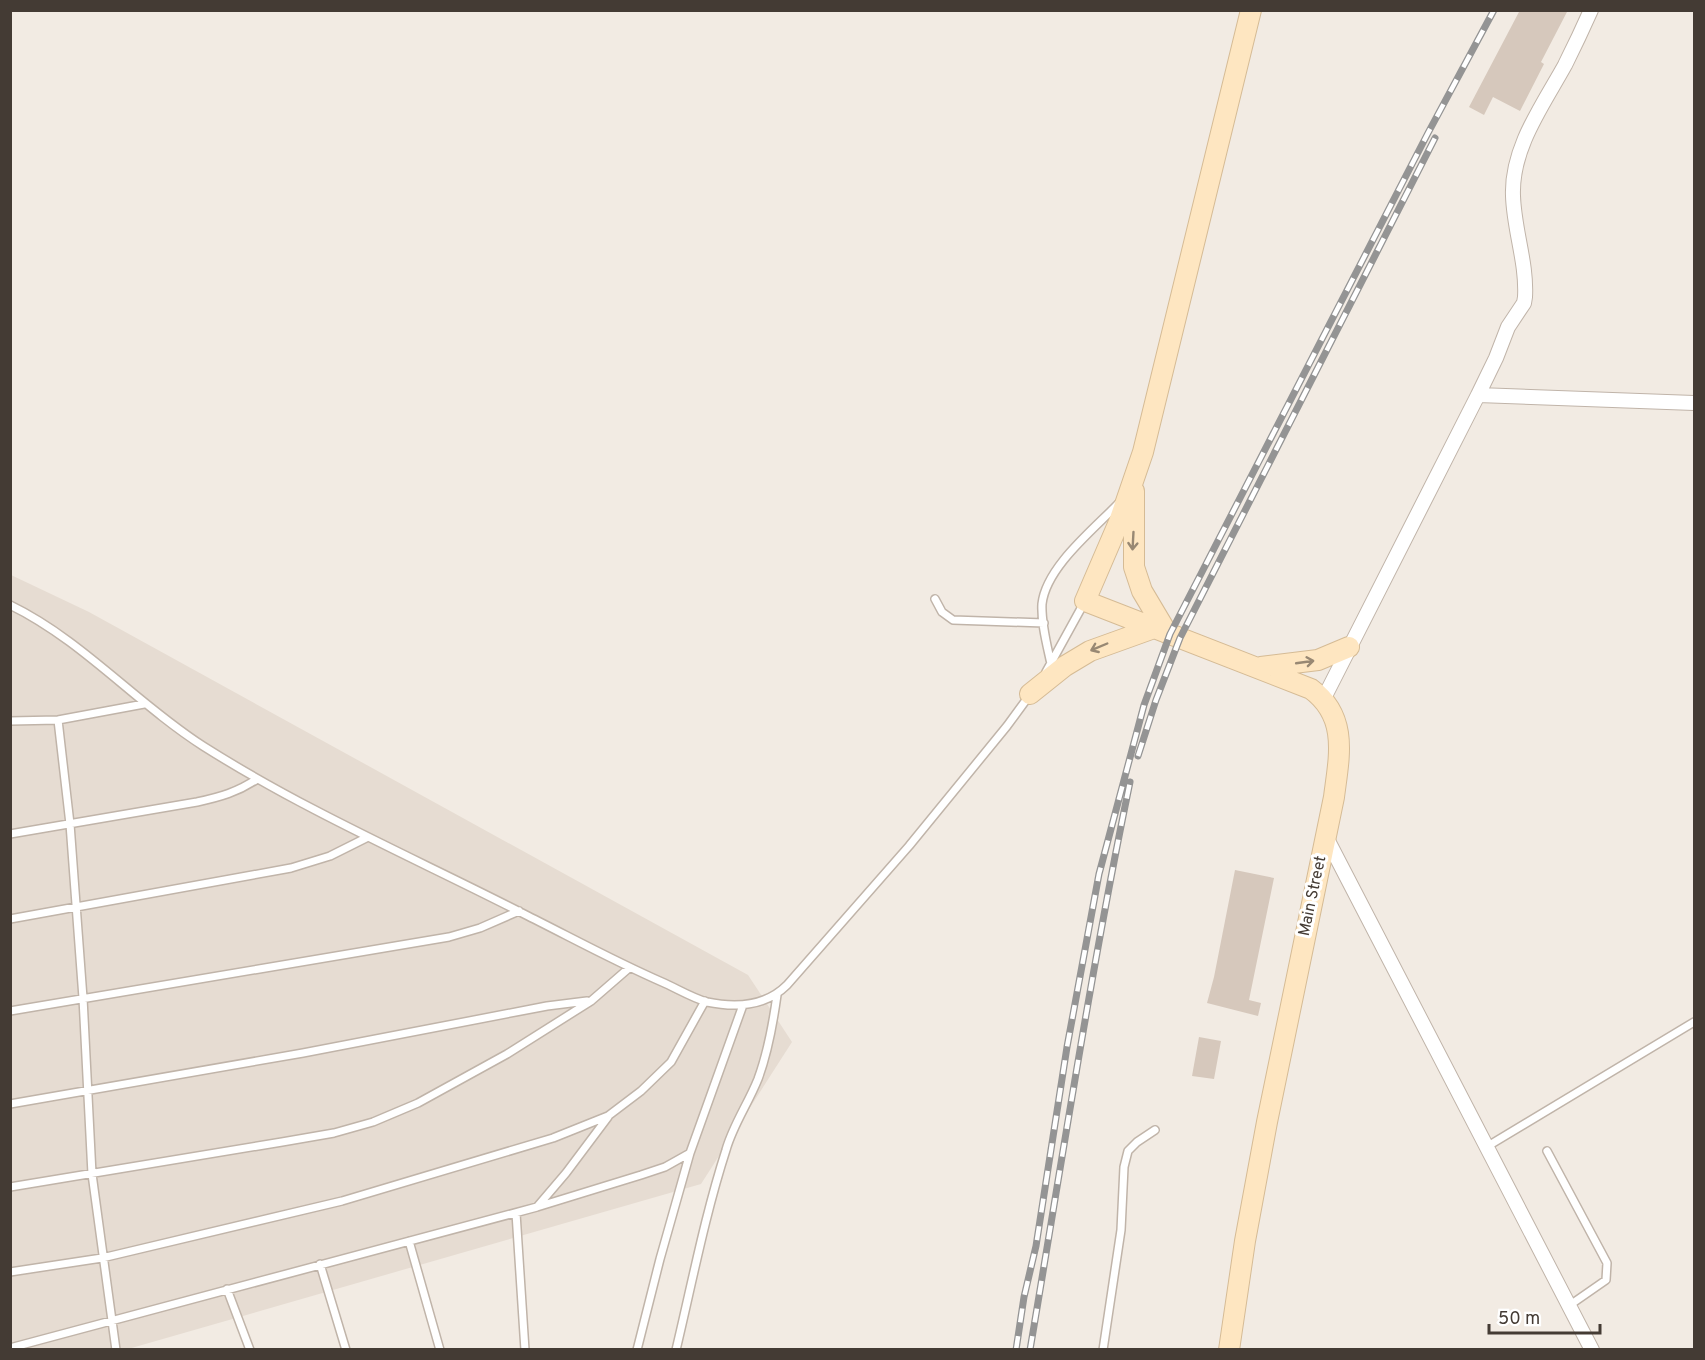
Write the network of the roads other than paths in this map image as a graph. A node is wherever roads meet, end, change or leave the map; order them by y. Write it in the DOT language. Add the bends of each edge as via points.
graph roads {
  1 [pos="1251,10"];
  2 [pos="1591,10"];
  3 [pos="1478,394"];
  4 [pos="1695,403"];
  5 [pos="1131,488"];
  6 [pos="935,599"];
  7 [pos="1085,601"];
  8 [pos="10,605"];
  9 [pos="1044,623"];
  10 [pos="1160,631"];
  11 [pos="1349,647"];
  12 [pos="1051,664"];
  13 [pos="1258,668"];
  14 [pos="1030,694"];
  15 [pos="1324,698"];
  16 [pos="144,704"];
  17 [pos="58,720"];
  18 [pos="10,721"];
  19 [pos="257,779"];
  20 [pos="70,824"];
  21 [pos="10,834"];
  22 [pos="1326,837"];
  23 [pos="366,838"];
  24 [pos="75,907"];
  25 [pos="519,911"];
  26 [pos="10,919"];
  27 [pos="629,968"];
  28 [pos="777,995"];
  29 [pos="83,998"];
  30 [pos="591,1001"];
  31 [pos="705,1001"];
  32 [pos="743,1005"];
  33 [pos="10,1011"];
  34 [pos="1695,1022"];
  35 [pos="89,1091"];
  36 [pos="10,1104"];
  37 [pos="608,1116"];
  38 [pos="1155,1130"];
  39 [pos="1488,1146"];
  40 [pos="1547,1151"];
  41 [pos="690,1153"];
  42 [pos="92,1174"];
  43 [pos="10,1187"];
  44 [pos="537,1207"];
  45 [pos="516,1213"];
  46 [pos="409,1241"];
  47 [pos="102,1257"];
  48 [pos="320,1264"];
  49 [pos="10,1272"];
  50 [pos="227,1289"];
  51 [pos="1570,1305"];
  52 [pos="111,1321"];
  53 [pos="10,1348"];
  54 [pos="116,1350"];
  55 [pos="250,1350"];
  56 [pos="346,1350"];
  57 [pos="440,1350"];
  58 [pos="525,1350"];
  59 [pos="637,1350"];
  60 [pos="676,1350"];
  61 [pos="1103,1350"];
  62 [pos="1229,1350"];
  63 [pos="1592,1350"];
  1 -- 5 [label="main road"];
  2 -- 3 [label="street" via="1524,141 1516,165 1513,196 1525,297"];
  3 -- 4 [label="street"];
  3 -- 11 [label="street"];
  5 -- 7 [label="main road"];
  5 -- 9 [label="lane" via="1057,569 1047,585 1042,605"];
  5 -- 10 [label="main road, one-way" via="1135,502 1134,567"];
  6 -- 9 [label="lane" via="942,612 953,620"];
  7 -- 10 [label="main road"];
  7 -- 12 [label="lane"];
  8 -- 16 [label="lane" via="59,633"];
  9 -- 12 [label="lane"];
  10 -- 13 [label="main road"];
  10 -- 14 [label="main road, one-way" via="1090,651"];
  13 -- 11 [label="main road, one-way" via="1318,660"];
  11 -- 15 [label="street"];
  12 -- 14 [label="lane"];
  13 -- 15 [label="main road"];
  14 -- 28 [label="lane" via="902,855"];
  15 -- 22 [label="main road, Main Street" via="1334,717 1339,742"];
  16 -- 17 [label="lane"];
  16 -- 19 [label="lane"];
  17 -- 18 [label="lane"];
  17 -- 20 [label="lane"];
  19 -- 20 [label="lane" via="225,796"];
  19 -- 23 [label="lane"];
  20 -- 21 [label="lane"];
  20 -- 24 [label="lane"];
  22 -- 39 [label="street"];
  22 -- 62 [label="main road, Main Street" via="1267,1122"];
  23 -- 24 [label="lane" via="330,856 291,868"];
  23 -- 25 [label="lane"];
  24 -- 26 [label="lane"];
  24 -- 29 [label="lane"];
  25 -- 27 [label="lane"];
  25 -- 29 [label="lane" via="449,937"];
  27 -- 30 [label="lane"];
  27 -- 31 [label="lane"];
  28 -- 32 [label="lane"];
  28 -- 60 [label="lane" via="764,1061 720,1168"];
  29 -- 33 [label="lane"];
  29 -- 35 [label="lane"];
  30 -- 35 [label="lane"];
  30 -- 42 [label="lane" via="507,1054 418,1103 373,1122 334,1133"];
  31 -- 32 [label="lane"];
  31 -- 37 [label="lane" via="671,1062 642,1091"];
  32 -- 41 [label="lane"];
  34 -- 39 [label="lane"];
  35 -- 36 [label="lane"];
  35 -- 42 [label="lane"];
  37 -- 44 [label="lane"];
  37 -- 47 [label="lane" via="553,1138 342,1202"];
  38 -- 61 [label="lane" via="1128,1151 1124,1167 1121,1230"];
  39 -- 51 [label="street"];
  40 -- 51 [label="lane" via="1607,1263 1606,1280"];
  41 -- 44 [label="lane" via="665,1167"];
  41 -- 59 [label="lane"];
  42 -- 43 [label="lane"];
  42 -- 47 [label="lane"];
  44 -- 45 [label="lane"];
  45 -- 46 [label="lane"];
  45 -- 58 [label="lane"];
  46 -- 48 [label="lane"];
  46 -- 57 [label="lane"];
  47 -- 49 [label="lane"];
  47 -- 52 [label="lane"];
  48 -- 50 [label="lane"];
  48 -- 56 [label="lane"];
  50 -- 52 [label="lane"];
  50 -- 55 [label="lane"];
  51 -- 63 [label="street"];
  52 -- 53 [label="lane"];
  52 -- 54 [label="lane"];
}
